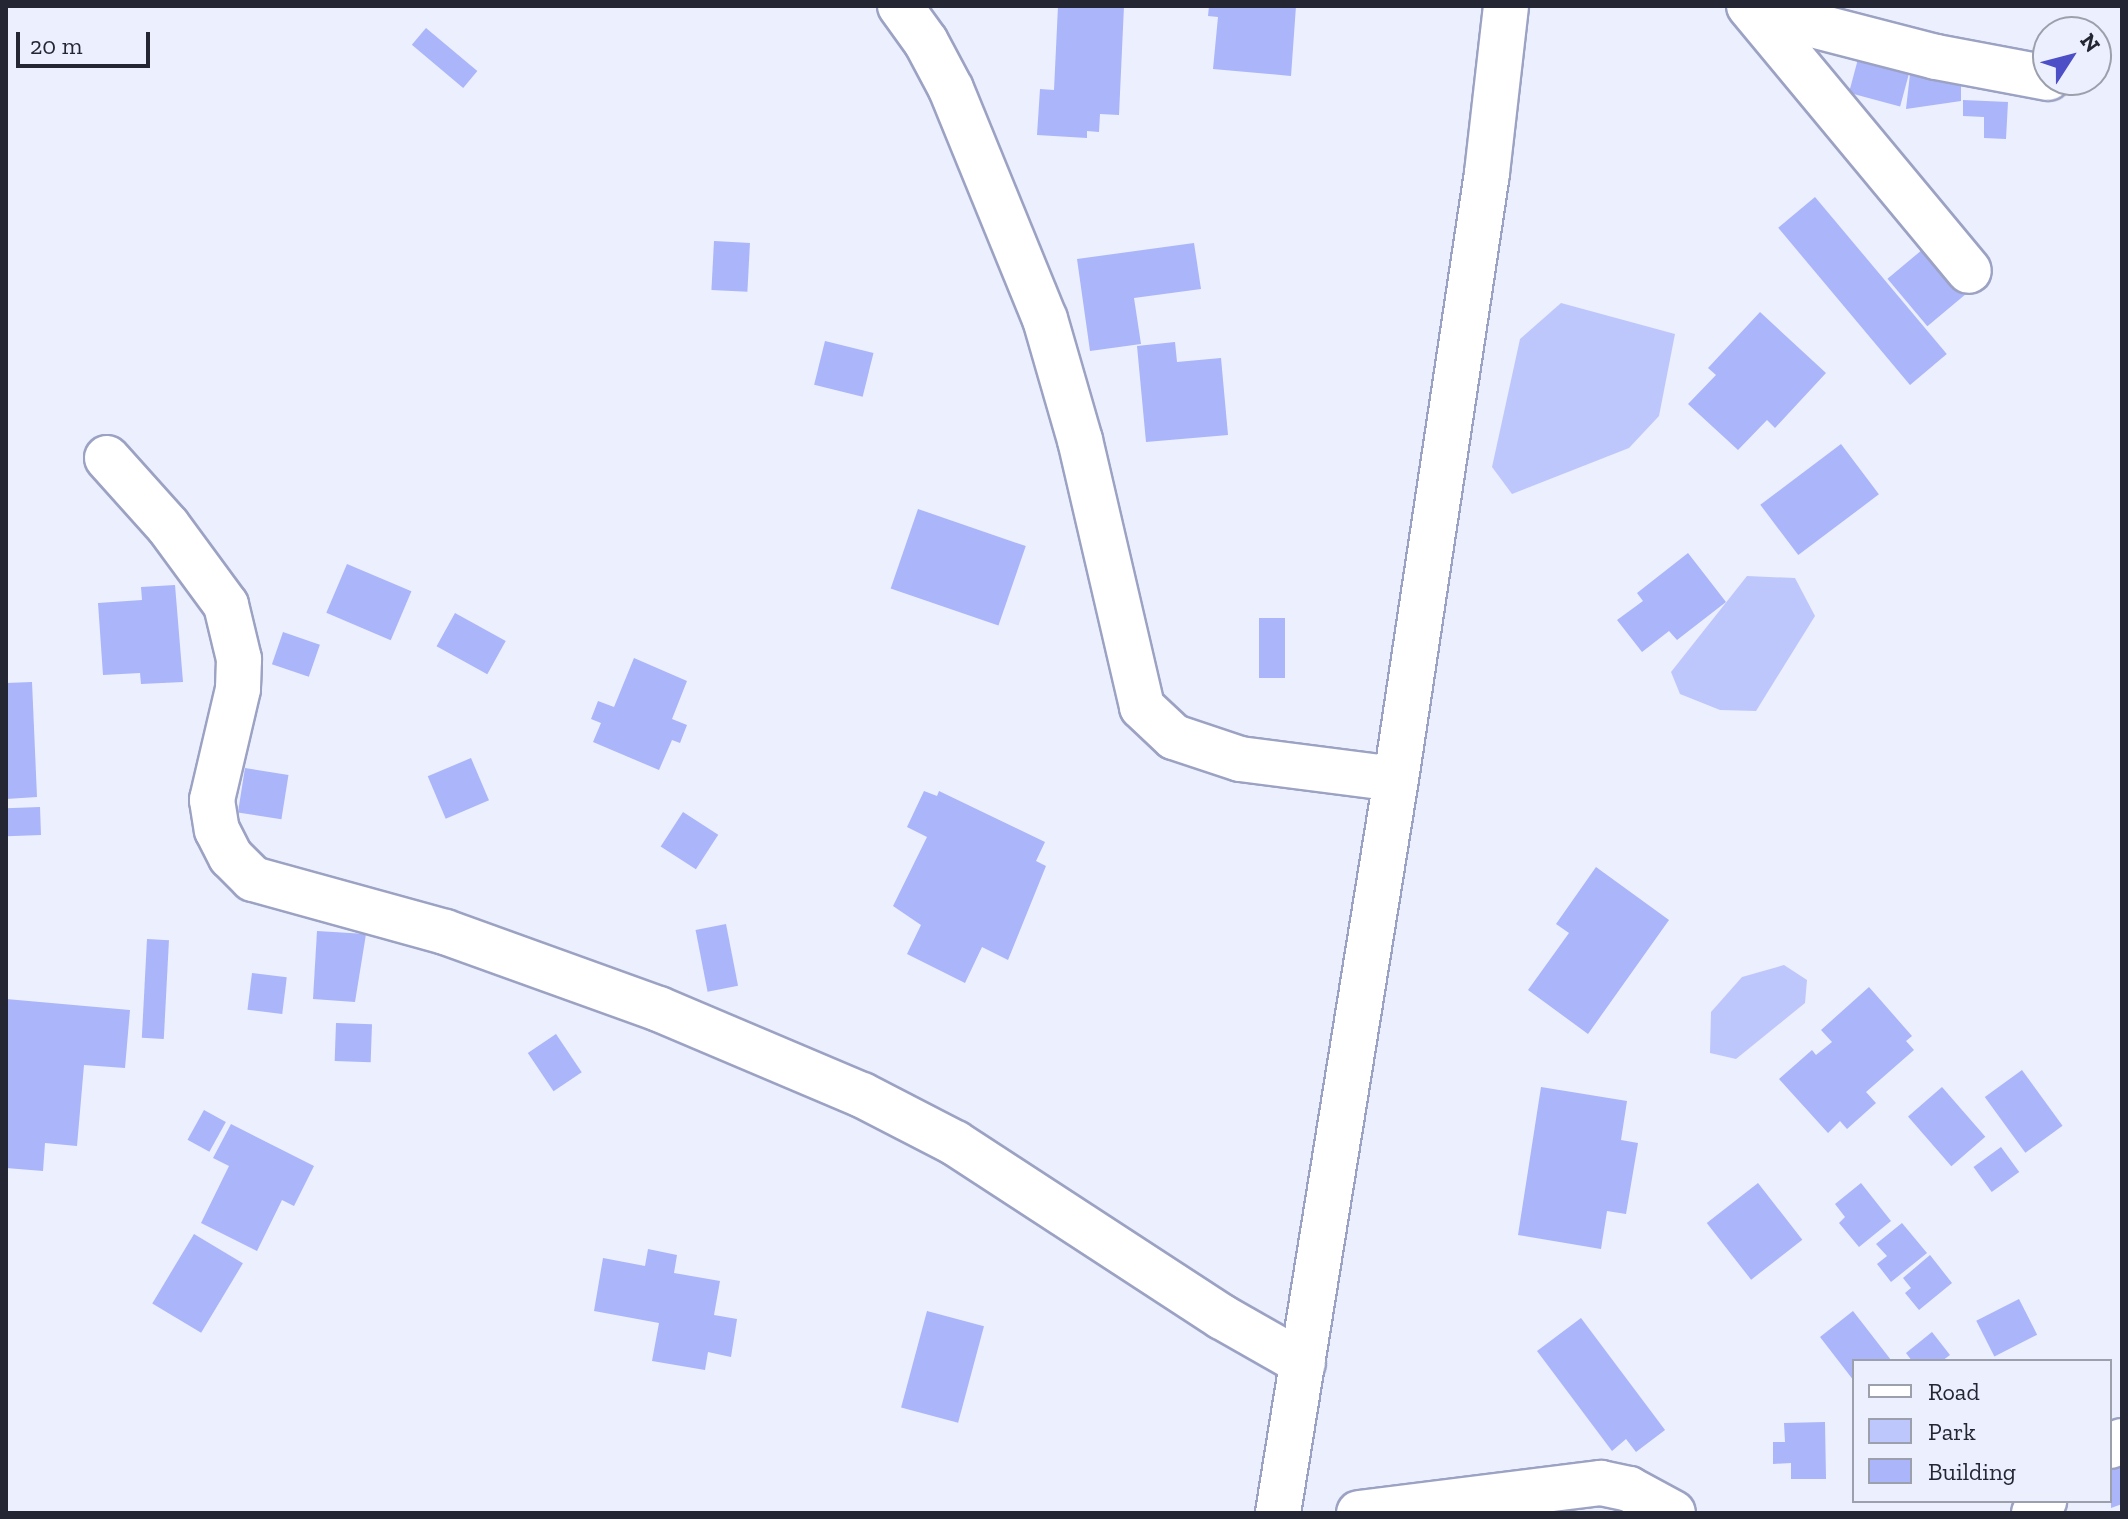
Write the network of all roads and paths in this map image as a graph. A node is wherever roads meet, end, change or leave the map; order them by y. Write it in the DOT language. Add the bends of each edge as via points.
graph roads {
  1 [pos="900,6"];
  2 [pos="1506,6"];
  3 [pos="1751,8"];
  4 [pos="2032,75"];
  5 [pos="1969,271"];
  6 [pos="107,458"];
  7 [pos="1396,779"];
  8 [pos="1303,1363"];
  9 [pos="1278,1513"];
  10 [pos="1359,1513"];
  11 [pos="1673,1513"];
  1 -- 7 [label="street" via="951,89 1045,319 1080,440 1142,707 1174,737 1227,755"];
  2 -- 7 [label="street" via="1487,173"];
  3 -- 4 [label="street" via="1922,54"];
  3 -- 5 [label="street"];
  6 -- 8 [label="street" via="168,526 226,605 239,659 238,689 212,800 217,830 231,857 253,879 445,932 659,1009 862,1095 955,1143 1222,1317"];
  7 -- 8 [label="street"];
  8 -- 9 [label="street"];
  10 -- 11 [label="street" via="1601,1483 1629,1489"];
}
